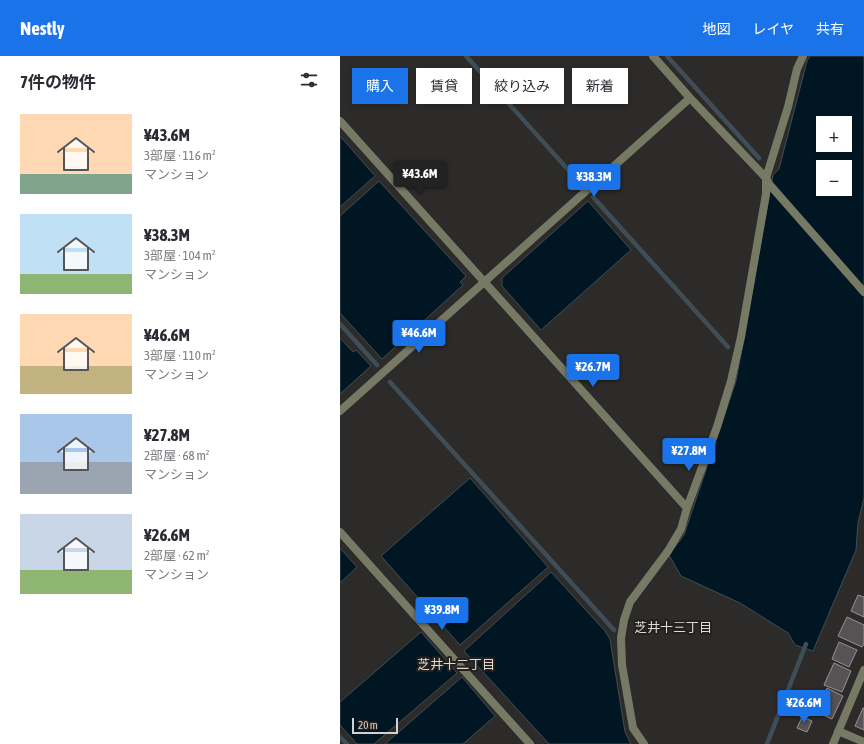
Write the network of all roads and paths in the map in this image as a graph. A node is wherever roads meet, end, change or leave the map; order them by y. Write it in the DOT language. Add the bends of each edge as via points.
graph roads {
  1 [pos="653,56"];
  2 [pos="803,56"];
  3 [pos="690,98"];
  4 [pos="340,121"];
  5 [pos="768,181"];
  6 [pos="485,282"];
  7 [pos="864,292"];
  8 [pos="340,411"];
  9 [pos="687,508"];
  10 [pos="340,532"];
  11 [pos="864,670"];
  12 [pos="838,731"];
  13 [pos="864,742"];
  14 [pos="530,744"];
  15 [pos="644,744"];
  16 [pos="833,744"];
  1 -- 3 [label="street"];
  2 -- 5 [label="street" via="797,69"];
  3 -- 5 [label="street"];
  3 -- 6 [label="street"];
  4 -- 6 [label="street"];
  5 -- 7 [label="street"];
  5 -- 9 [label="street" via="731,381"];
  6 -- 8 [label="street"];
  6 -- 9 [label="street"];
  9 -- 15 [label="street" via="681,529 630,602 624,620 621,638 622,665 633,728"];
  10 -- 14 [label="street"];
  11 -- 12 [label="street"];
  12 -- 13 [label="street"];
  12 -- 16 [label="street"];
}
